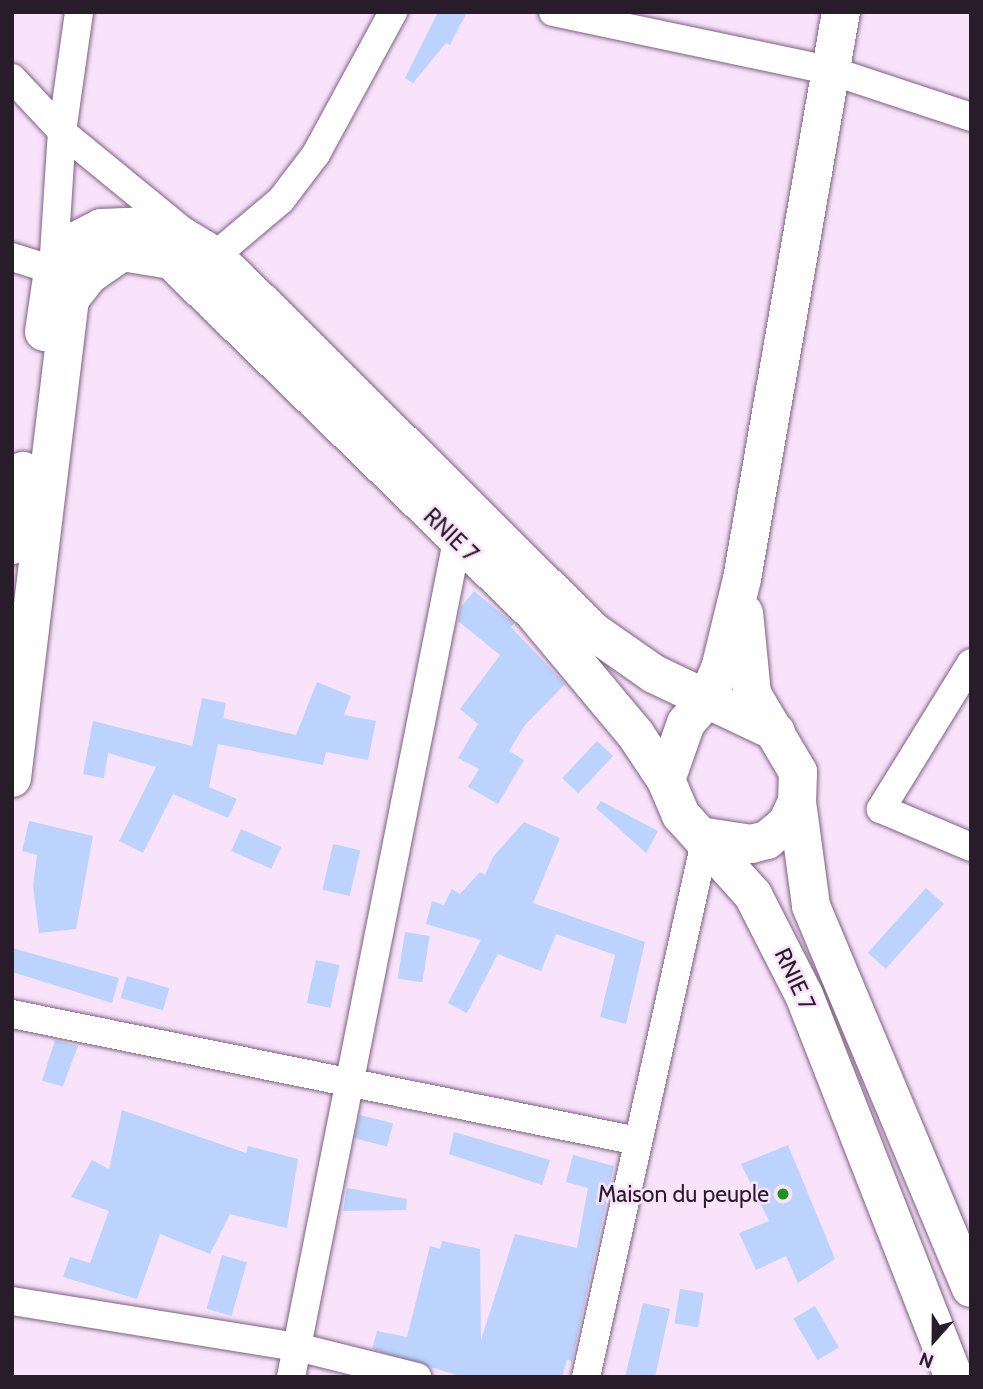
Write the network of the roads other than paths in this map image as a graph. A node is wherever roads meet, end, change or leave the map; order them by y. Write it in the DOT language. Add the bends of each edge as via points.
graph roads {
  1 [pos="79,12"];
  2 [pos="393,12"];
  3 [pos="553,12"];
  4 [pos="841,12"];
  5 [pos="829,70"];
  6 [pos="12,78"];
  7 [pos="971,117"];
  8 [pos="62,132"];
  9 [pos="150,226"];
  10 [pos="210,253"];
  11 [pos="12,257"];
  12 [pos="171,260"];
  13 [pos="53,270"];
  14 [pos="18,470"];
  15 [pos="14,521"];
  16 [pos="457,541"];
  17 [pos="741,579"];
  18 [pos="971,663"];
  19 [pos="707,699"];
  20 [pos="776,732"];
  21 [pos="12,778"];
  22 [pos="666,780"];
  23 [pos="797,802"];
  24 [pos="706,836"];
  25 [pos="971,847"];
  26 [pos="12,1014"];
  27 [pos="350,1082"];
  28 [pos="638,1142"];
  29 [pos="971,1288"];
  30 [pos="12,1301"];
  31 [pos="297,1347"];
  32 [pos="291,1377"];
  33 [pos="417,1377"];
  34 [pos="586,1377"];
  35 [pos="954,1377"];
  1 -- 8 [label="street"];
  2 -- 10 [label="street" via="341,115 281,200 223,249"];
  3 -- 5 [label="street"];
  4 -- 5 [label="main road"];
  5 -- 7 [label="street"];
  5 -- 17 [label="main road"];
  6 -- 8 [label="street"];
  8 -- 9 [label="street"];
  8 -- 10 [label="street"];
  8 -- 13 [label="street"];
  9 -- 10 [label="main road, RNIE 7 / RNIE 7" via="180,234"];
  9 -- 12 [label="street"];
  9 -- 13 [label="main road, RNIE 7 / RNIE 7" via="101,228 72,243"];
  10 -- 19 [label="main road, RNIE 7 / RNIE 7" via="591,630 654,674"];
  11 -- 13 [label="street"];
  12 -- 16 [label="main road, RNIE 7 / RNIE 7"];
  12 -- 21 [label="main road" via="122,252 89,275 70,299"];
  13 -- 14 [label="main road, RNIE 7 / RNIE 7"];
  14 -- 15 [label="main road, RNIE 7 / RNIE 7"];
  16 -- 22 [label="main road, RNIE 7 / RNIE 7" via="551,632"];
  16 -- 27 [label="street"];
  17 -- 19 [label="main road" via="720,669"];
  17 -- 20 [label="main road" via="752,694"];
  18 -- 25 [label="street" via="881,809"];
  19 -- 20 [label="main road, RNIE 7 / RNIE 7"];
  19 -- 22 [label="main road" via="686,723"];
  20 -- 23 [label="main road" via="798,772"];
  22 -- 24 [label="main road, RNIE 7 / RNIE 7" via="681,815"];
  23 -- 24 [label="main road" via="787,823 766,841 751,844"];
  23 -- 29 [label="main road, RNIE 7 / RNIE 7" via="811,906"];
  24 -- 28 [label="street"];
  24 -- 35 [label="main road, RNIE 7 / RNIE 7" via="753,895 804,995"];
  26 -- 27 [label="street"];
  27 -- 28 [label="street"];
  27 -- 31 [label="street"];
  28 -- 34 [label="street"];
  30 -- 31 [label="street"];
  31 -- 32 [label="street"];
  31 -- 33 [label="street"];
}
